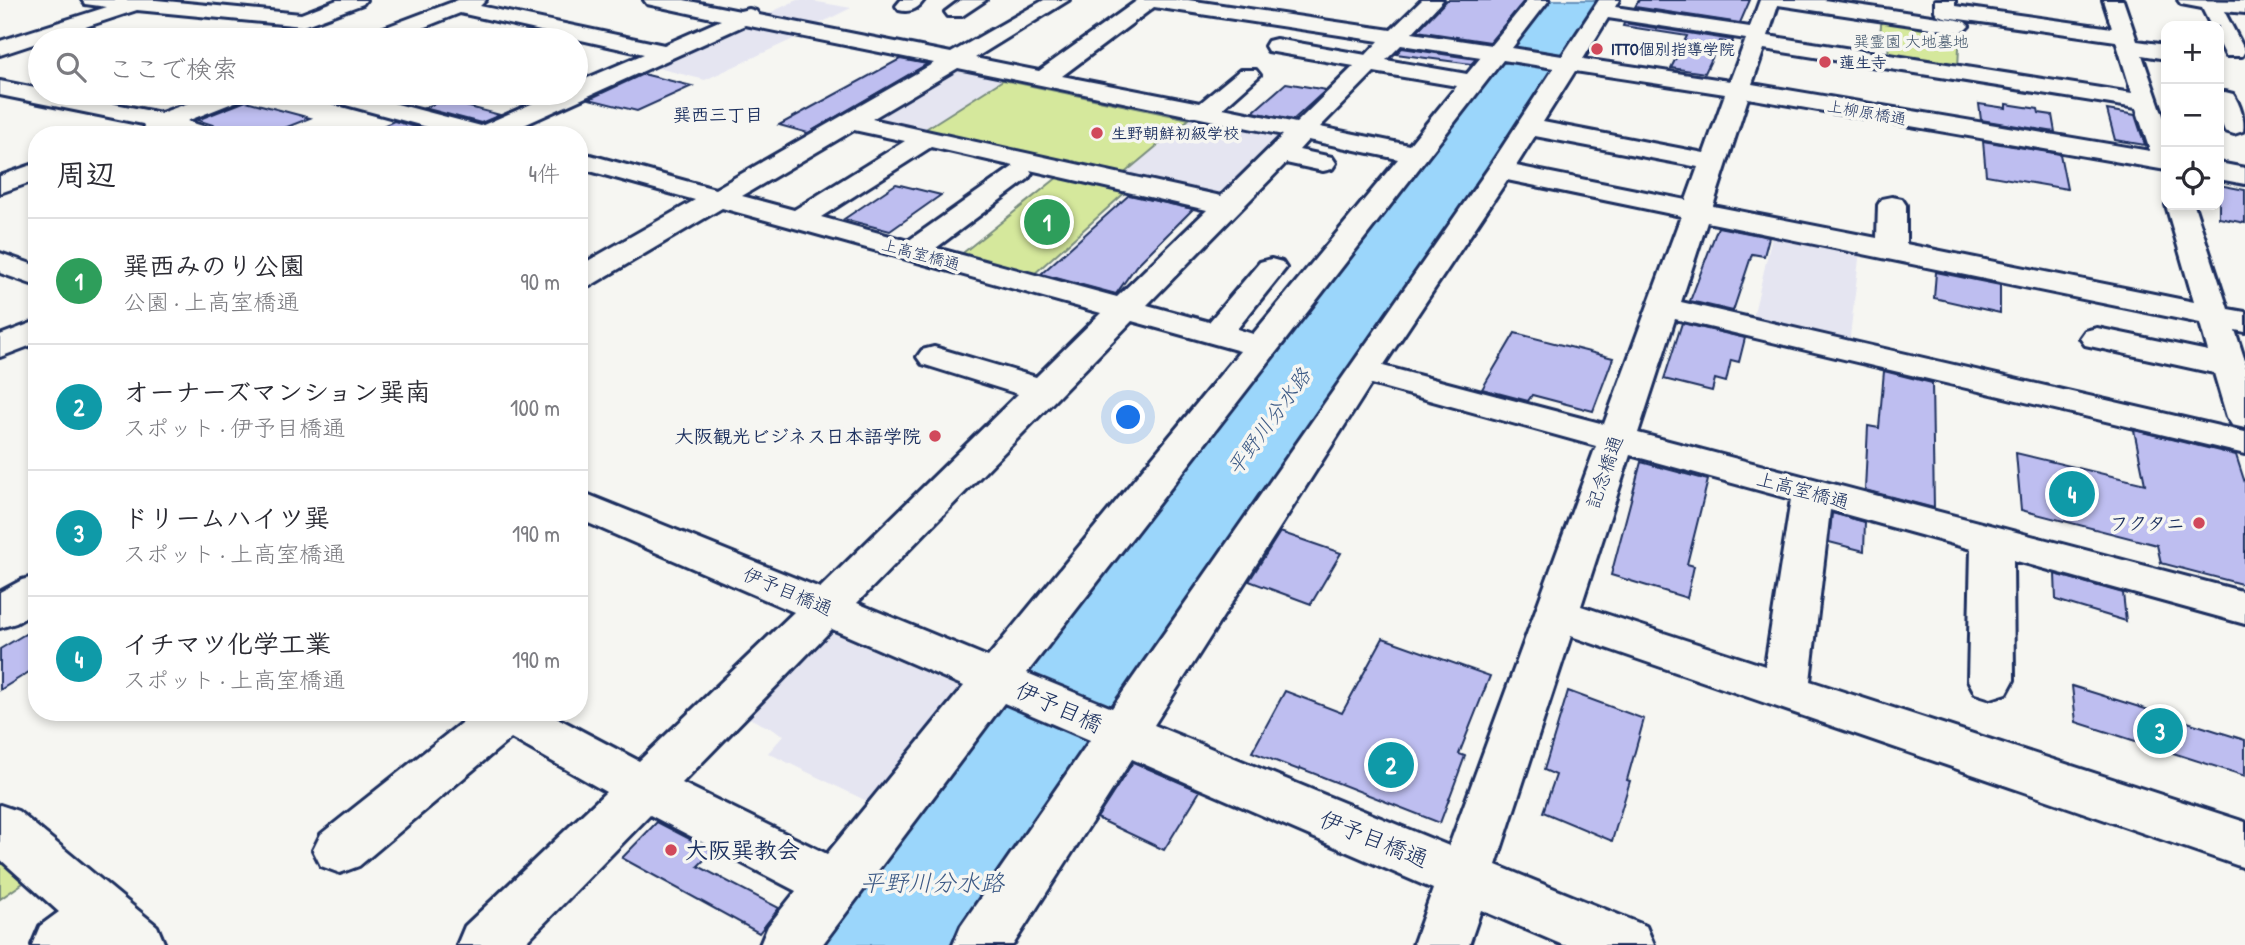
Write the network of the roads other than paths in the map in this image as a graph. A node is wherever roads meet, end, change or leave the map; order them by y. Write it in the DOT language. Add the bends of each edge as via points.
graph roads {
  1 [pos="92,0"];
  2 [pos="356,0"];
  3 [pos="654,0"];
  4 [pos="976,0"];
  5 [pos="1059,0"];
  6 [pos="1149,0"];
  7 [pos="1279,0"];
  8 [pos="1433,0"];
  9 [pos="1537,0"];
  10 [pos="1945,0"];
  11 [pos="2022,0"];
  12 [pos="2113,0"];
  13 [pos="2188,0"];
  14 [pos="145,2"];
  15 [pos="2210,3"];
  16 [pos="467,4"];
  17 [pos="773,4"];
  18 [pos="1605,5"];
  19 [pos="2242,5"];
  20 [pos="955,12"];
  21 [pos="1261,16"];
  22 [pos="744,18"];
  23 [pos="1766,18"];
  24 [pos="1999,19"];
  25 [pos="1298,22"];
  26 [pos="2025,22"];
  27 [pos="1958,26"];
  28 [pos="65,28"];
  29 [pos="404,28"];
  30 [pos="567,28"];
  31 [pos="1851,28"];
  32 [pos="588,33"];
  33 [pos="1396,36"];
  34 [pos="28,40"];
  35 [pos="2127,41"];
  36 [pos="0,48"];
  37 [pos="2161,51"];
  38 [pos="667,52"];
  39 [pos="1496,53"];
  40 [pos="2233,58"];
  41 [pos="955,61"];
  42 [pos="1369,63"];
  43 [pos="1567,64"];
  44 [pos="1248,75"];
  45 [pos="1043,79"];
  46 [pos="2002,79"];
  47 [pos="1472,82"];
  48 [pos="588,86"];
  49 [pos="0,88"];
  50 [pos="1737,89"];
  51 [pos="2151,93"];
  52 [pos="28,94"];
  53 [pos="2230,100"];
  54 [pos="84,105"];
  55 [pos="205,105"];
  56 [pos="373,105"];
  57 [pos="546,105"];
  58 [pos="1205,111"];
  59 [pos="163,121"];
  60 [pos="852,122"];
  61 [pos="150,126"];
  62 [pos="178,126"];
  63 [pos="453,126"];
  64 [pos="500,126"];
  65 [pos="2234,126"];
  66 [pos="1528,127"];
  67 [pos="1301,131"];
  68 [pos="927,138"];
  69 [pos="2163,147"];
  70 [pos="1278,153"];
  71 [pos="1413,154"];
  72 [pos="0,158"];
  73 [pos="2161,161"];
  74 [pos="1712,162"];
  75 [pos="1323,163"];
  76 [pos="28,166"];
  77 [pos="588,167"];
  78 [pos="1500,171"];
  79 [pos="28,172"];
  80 [pos="2224,172"];
  81 [pos="1018,173"];
  82 [pos="2245,176"];
  83 [pos="0,185"];
  84 [pos="720,199"];
  85 [pos="1892,205"];
  86 [pos="1227,206"];
  87 [pos="1697,210"];
  88 [pos="2182,210"];
  89 [pos="797,220"];
  90 [pos="1891,250"];
  91 [pos="912,252"];
  92 [pos="0,262"];
  93 [pos="1271,268"];
  94 [pos="28,273"];
  95 [pos="588,274"];
  96 [pos="1663,307"];
  97 [pos="1124,309"];
  98 [pos="2229,319"];
  99 [pos="1216,334"];
  100 [pos="28,335"];
  101 [pos="2097,338"];
  102 [pos="0,347"];
  103 [pos="1264,347"];
  104 [pos="934,357"];
  105 [pos="1362,371"];
  106 [pos="2235,372"];
  107 [pos="1042,390"];
  108 [pos="2245,417"];
  109 [pos="1615,440"];
  110 [pos="2245,443"];
  111 [pos="1812,492"];
  112 [pos="588,508"];
  113 [pos="1992,541"];
  114 [pos="28,596"];
  115 [pos="825,606"];
  116 [pos="2245,608"];
  117 [pos="0,612"];
  118 [pos="1555,614"];
  119 [pos="996,679"];
  120 [pos="1991,680"];
  121 [pos="1785,691"];
  122 [pos="495,721"];
  123 [pos="520,721"];
  124 [pos="1122,734"];
  125 [pos="644,788"];
  126 [pos="0,827"];
  127 [pos="2245,845"];
  128 [pos="340,850"];
  129 [pos="1464,876"];
  130 [pos="835,884"];
  131 [pos="100,934"];
  132 [pos="485,945"];
  133 [pos="788,945"];
  134 [pos="981,945"];
  135 [pos="1441,945"];
  136 [pos="1626,945"];
  1 -- 14 [label="street"];
  2 -- 14 [label="street" via="303,20"];
  3 -- 22 [label="street"];
  4 -- 20 [label="street"];
  5 -- 41 [label="street"];
  6 -- 21 [label="street"];
  6 -- 45 [label="street"];
  7 -- 21 [label="street"];
  8 -- 33 [label="street"];
  9 -- 39 [label="street"];
  10 -- 24 [label="street" via="1945,11"];
  11 -- 26 [label="street"];
  12 -- 35 [label="street"];
  13 -- 15 [label="street"];
  14 -- 28 [label="street"];
  15 -- 19 [label="street"];
  15 -- 40 [label="street"];
  16 -- 29 [label="street"];
  16 -- 30 [label="street"];
  17 -- 22 [label="street"];
  18 -- 23 [label="street"];
  18 -- 43 [label="street"];
  21 -- 25 [label="street"];
  22 -- 38 [label="street"];
  22 -- 41 [label="street"];
  23 -- 27 [label="street"];
  23 -- 31 [label="street"];
  23 -- 46 [label="street"];
  23 -- 50 [label="street, 記念橋通"];
  24 -- 26 [label="street"];
  24 -- 46 [label="street"];
  25 -- 33 [label="street"];
  25 -- 42 [label="street" via="1272,51"];
  26 -- 35 [label="street"];
  32 -- 38 [label="street"];
  33 -- 39 [label="street"];
  33 -- 42 [label="street"];
  34 -- 36 [label="street"];
  35 -- 37 [label="street"];
  35 -- 51 [label="street"];
  38 -- 48 [label="street"];
  39 -- 43 [label="street, 上柳原橋通"];
  39 -- 47 [label="street"];
  41 -- 45 [label="street"];
  41 -- 60 [label="street"];
  42 -- 47 [label="street"];
  42 -- 67 [label="street"];
  43 -- 50 [label="street, 上柳原橋通"];
  43 -- 66 [label="street"];
  44 -- 58 [label="street"];
  45 -- 58 [label="street"];
  46 -- 51 [label="street"];
  47 -- 71 [label="street"];
  49 -- 52 [label="street"];
  50 -- 73 [label="street, 上柳原橋通"];
  50 -- 74 [label="street, 記念橋通"];
  51 -- 69 [label="street"];
  53 -- 65 [label="street"];
  54 -- 59 [label="street"];
  55 -- 59 [label="street"];
  56 -- 63 [label="street"];
  57 -- 64 [label="street"];
  58 -- 67 [label="street"];
  59 -- 61 [label="street"];
  59 -- 62 [label="street"];
  60 -- 68 [label="street"];
  60 -- 84 [label="street"];
  66 -- 74 [label="street"];
  66 -- 78 [label="street"];
  67 -- 70 [label="street"];
  67 -- 71 [label="street"];
  68 -- 86 [label="street"];
  68 -- 89 [label="street"];
  70 -- 75 [label="street"];
  70 -- 86 [label="street"];
  71 -- 103 [label="street"];
  72 -- 76 [label="street"];
  74 -- 87 [label="street, 記念橋通"];
  77 -- 84 [label="street, 上高室橋通"];
  78 -- 87 [label="street"];
  78 -- 105 [label="street"];
  79 -- 83 [label="street"];
  80 -- 82 [label="street"];
  81 -- 91 [label="street"];
  84 -- 89 [label="street, 上高室橋通"];
  84 -- 95 [label="street"];
  85 -- 90 [label="street"];
  86 -- 97 [label="street"];
  87 -- 90 [label="street"];
  87 -- 96 [label="street, 記念橋通"];
  88 -- 98 [label="street"];
  89 -- 91 [label="street, 上高室橋通"];
  90 -- 98 [label="street"];
  91 -- 97 [label="street, 上高室橋通"];
  92 -- 94 [label="street"];
  93 -- 99 [label="street"];
  96 -- 109 [label="street, 記念橋通"];
  96 -- 110 [label="street"];
  97 -- 99 [label="street, 上高室橋通"];
  97 -- 107 [label="street"];
  98 -- 106 [label="street"];
  99 -- 103 [label="street, 上高室橋通"];
  100 -- 102 [label="street"];
  101 -- 106 [label="street"];
  103 -- 119 [label="street"];
  104 -- 107 [label="street"];
  105 -- 109 [label="street, 上高室橋通"];
  105 -- 124 [label="street"];
  106 -- 108 [label="street"];
  107 -- 115 [label="street"];
  109 -- 111 [label="street, 上高室橋通"];
  109 -- 118 [label="street, 記念橋通"];
  111 -- 113 [label="street, 上高室橋通"];
  111 -- 121 [label="street"];
  112 -- 115 [label="street, 伊予目橋通"];
  113 -- 116 [label="street, 上高室橋通"];
  113 -- 120 [label="street"];
  114 -- 117 [label="street"];
  115 -- 119 [label="street, 伊予目橋通"];
  115 -- 125 [label="street"];
  118 -- 121 [label="street"];
  118 -- 129 [label="street, 記念橋通"];
  119 -- 124 [label="street, 伊予目橋"];
  119 -- 130 [label="street"];
  121 -- 127 [label="street"];
  122 -- 128 [label="street"];
  123 -- 125 [label="street"];
  124 -- 129 [label="street, 伊予目橋通"];
  124 -- 134 [label="street"];
  125 -- 130 [label="street"];
  125 -- 132 [label="street"];
  126 -- 131 [label="street"];
  129 -- 135 [label="street, 記念橋通"];
  129 -- 136 [label="street, 伊予目橋通"];
  130 -- 133 [label="street"];
}
